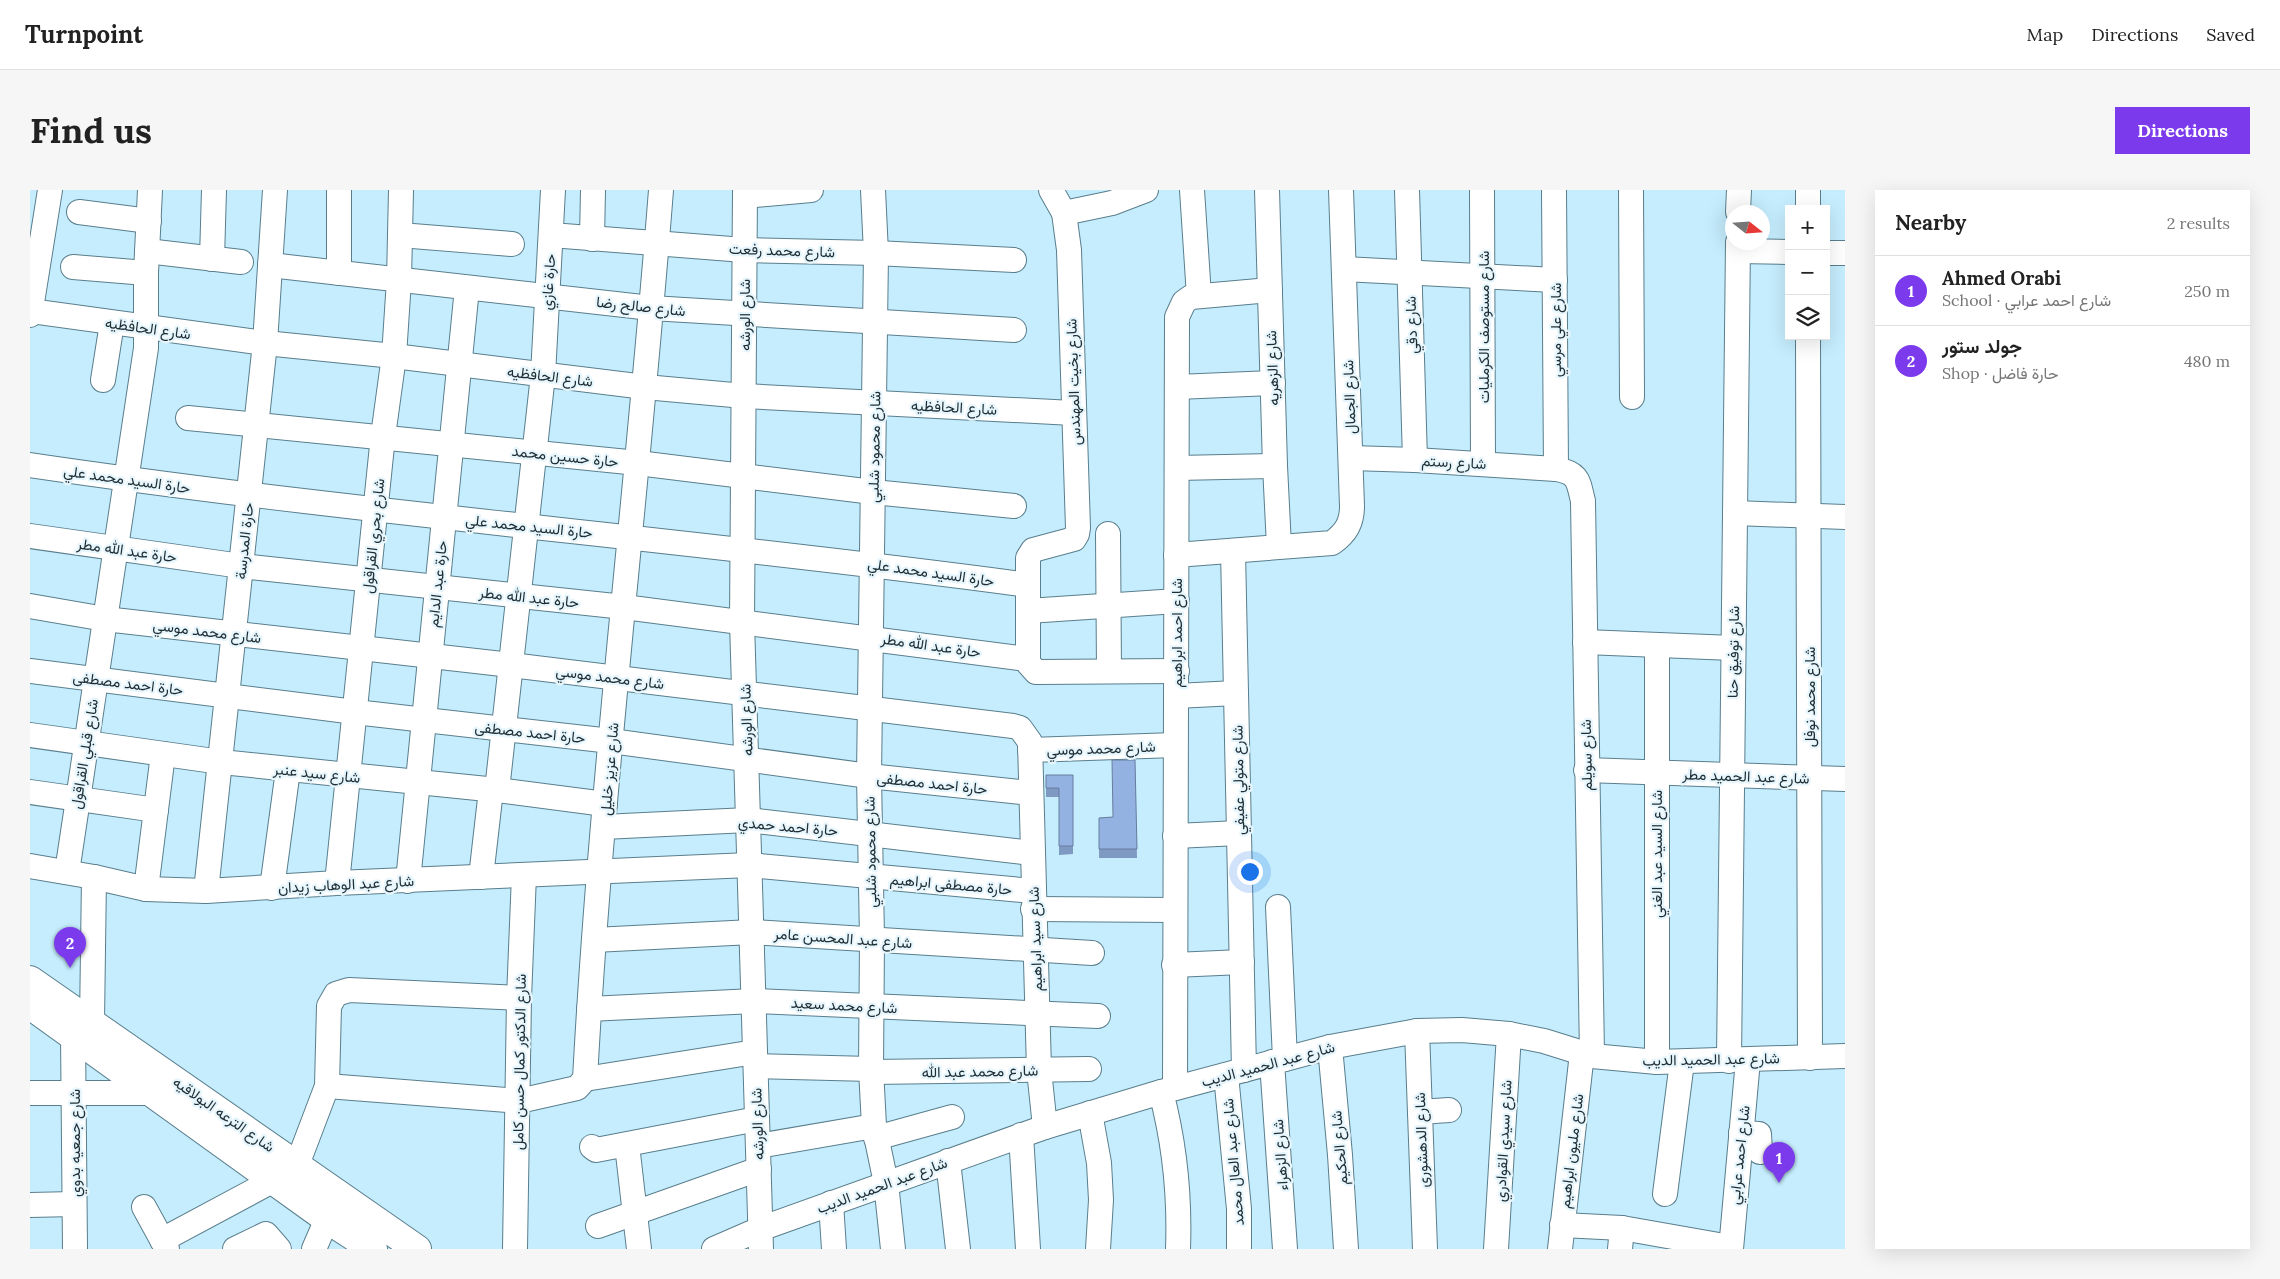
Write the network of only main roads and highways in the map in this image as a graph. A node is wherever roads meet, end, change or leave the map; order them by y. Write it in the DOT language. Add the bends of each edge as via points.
graph roads {
  1 [pos="30,980"];
  2 [pos="30,1004"];
  3 [pos="83,1029"];
  4 [pos="373,1249"];
  5 [pos="417,1249"];
  1 -- 3 [label="main road, شارع الترعه البولاقيه"];
  2 -- 3 [label="main road, شارع الترعه البولاقيه"];
  3 -- 4 [label="main road, شارع الترعه البولاقيه" via="154,1093"];
  3 -- 5 [label="main road, شارع الترعه البولاقيه" via="297,1165"];
}
